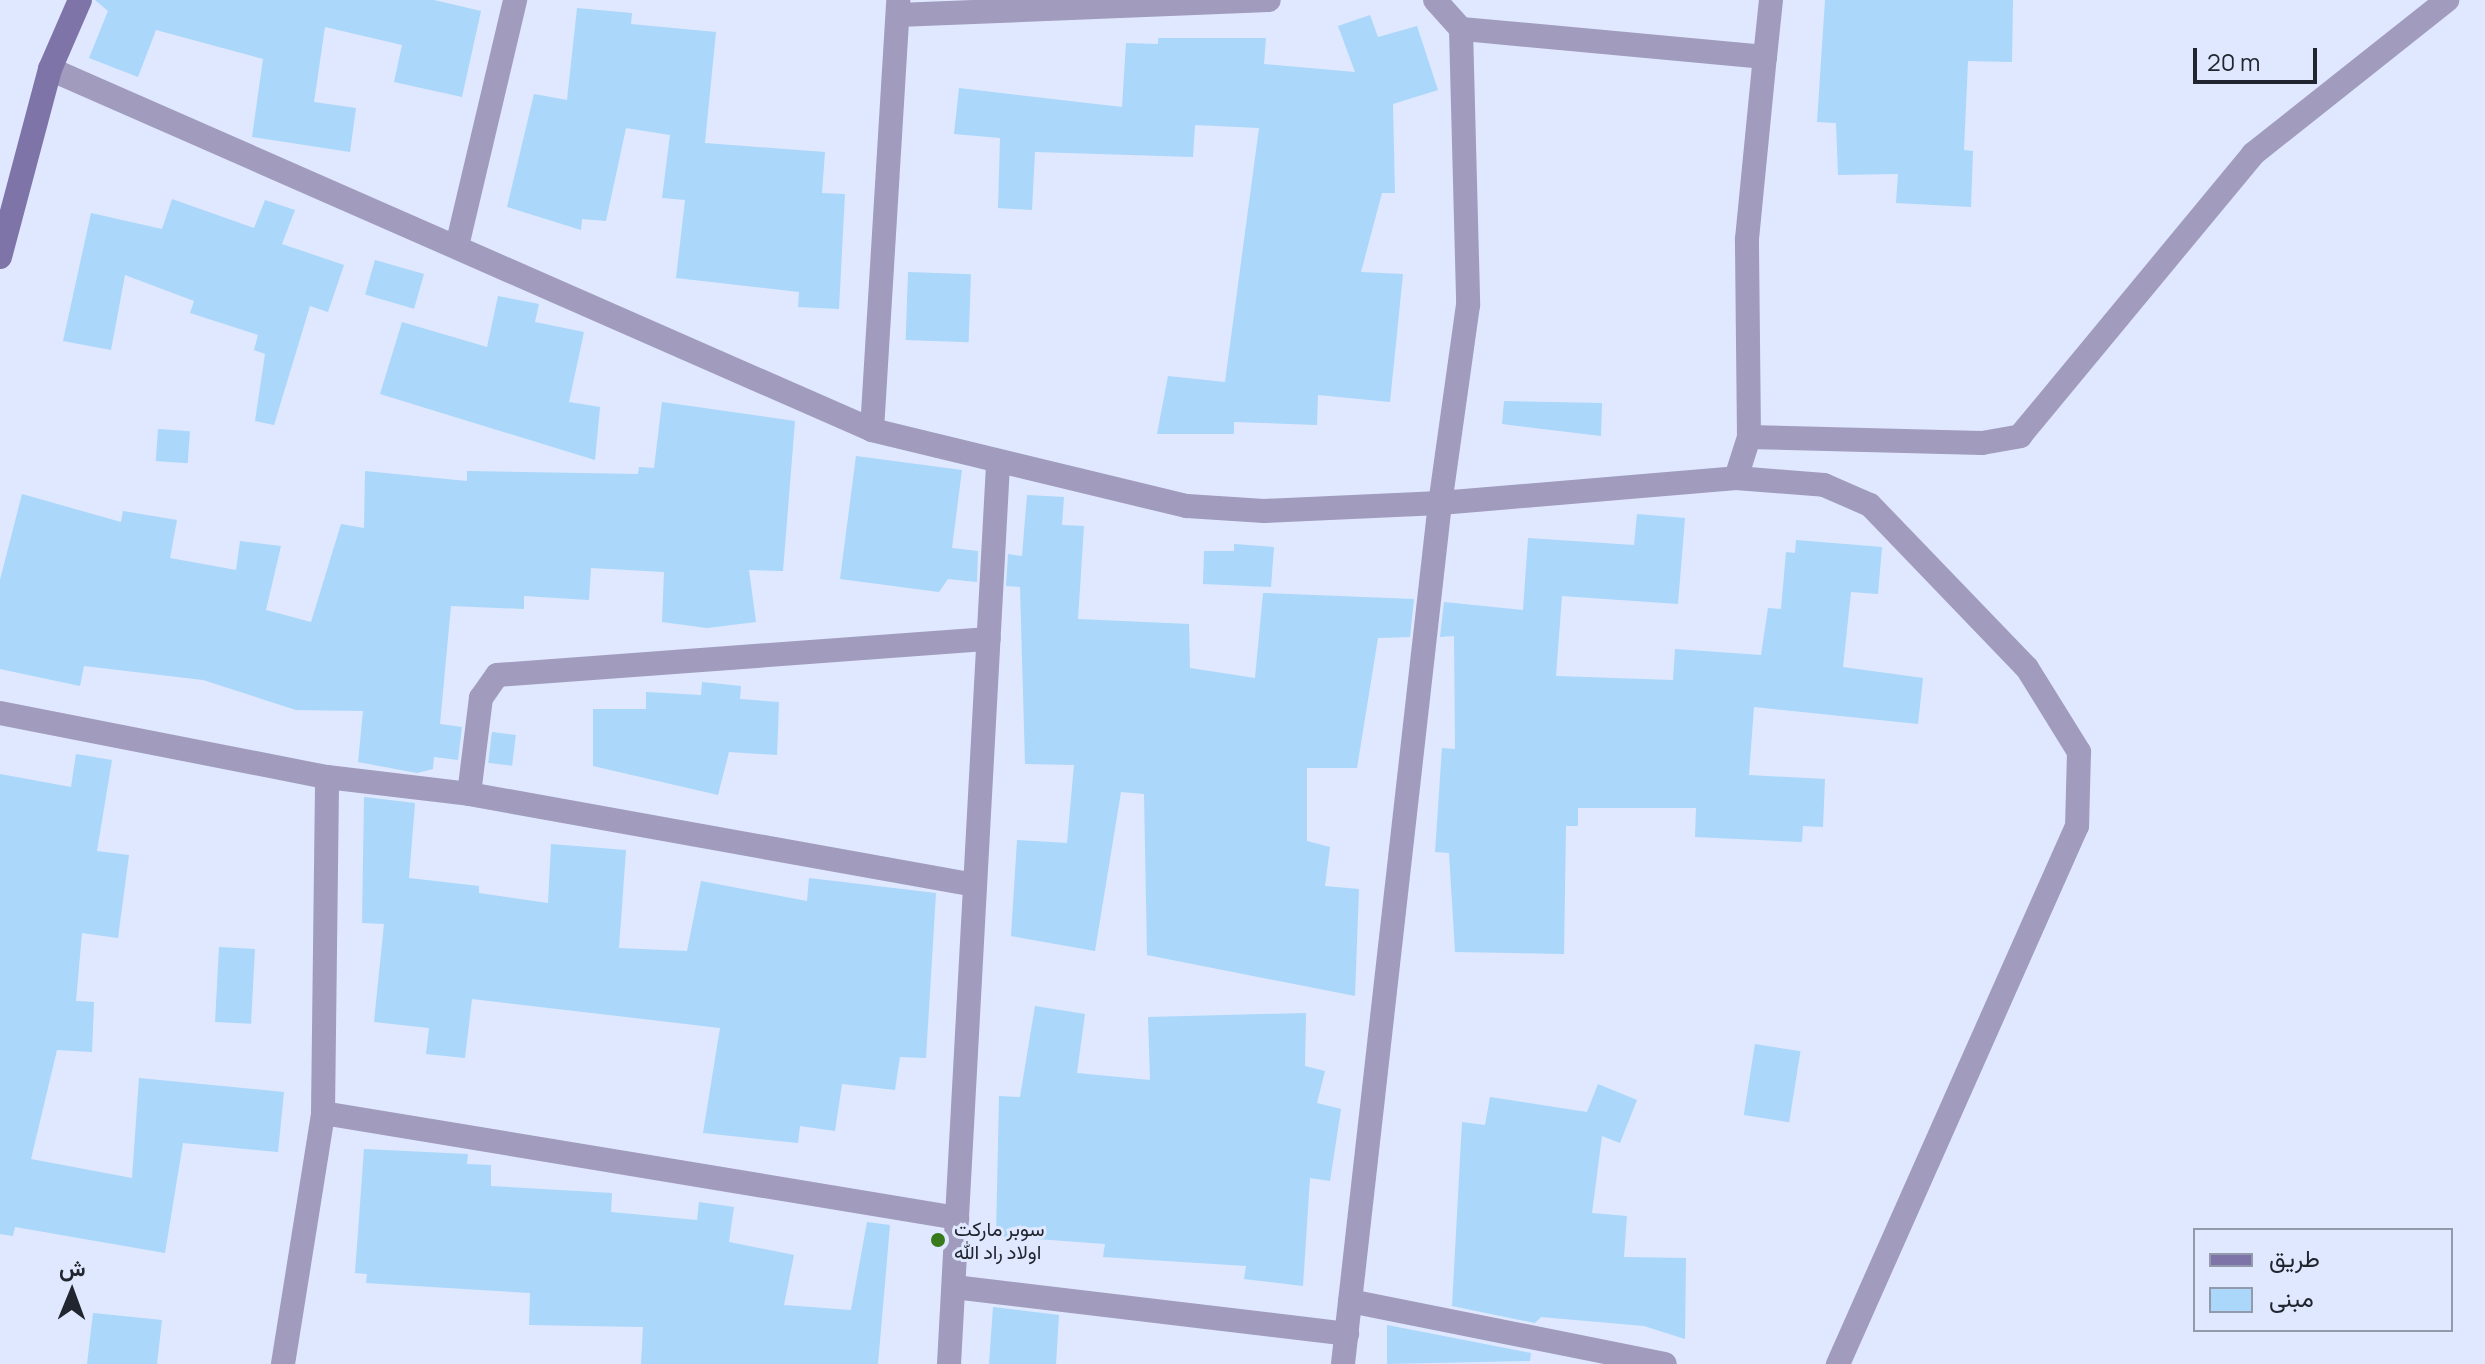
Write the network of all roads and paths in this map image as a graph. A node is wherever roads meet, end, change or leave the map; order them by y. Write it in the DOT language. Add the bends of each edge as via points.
graph roads {
  1 [pos="80,0"];
  2 [pos="515,0"];
  3 [pos="1269,0"];
  4 [pos="1435,0"];
  5 [pos="1771,0"];
  6 [pos="2440,2"];
  7 [pos="898,7"];
  8 [pos="1461,29"];
  9 [pos="1765,57"];
  10 [pos="50,69"];
  11 [pos="457,246"];
  12 [pos="0,257"];
  13 [pos="872,430"];
  14 [pos="1749,437"];
  15 [pos="998,465"];
  16 [pos="1736,478"];
  17 [pos="1440,503"];
  18 [pos="989,639"];
  19 [pos="0,713"];
  20 [pos="327,777"];
  21 [pos="469,794"];
  22 [pos="975,885"];
  23 [pos="323,1113"];
  24 [pos="957,1218"];
  25 [pos="954,1287"];
  26 [pos="1350,1301"];
  27 [pos="1347,1334"];
  28 [pos="283,1364"];
  29 [pos="949,1364"];
  30 [pos="1343,1364"];
  31 [pos="1665,1364"];
  32 [pos="1838,1364"];
  1 -- 10 [label="street"];
  2 -- 11 [label="street"];
  3 -- 7 [label="street"];
  4 -- 8 [label="street"];
  5 -- 9 [label="street"];
  6 -- 14 [label="street" via="2253,154 2020,436 1982,443"];
  7 -- 13 [label="street"];
  8 -- 9 [label="street"];
  8 -- 17 [label="street" via="1468,305"];
  9 -- 14 [label="street" via="1747,239"];
  10 -- 11 [label="street"];
  10 -- 12 [label="street"];
  11 -- 13 [label="street"];
  13 -- 15 [label="street"];
  14 -- 16 [label="street"];
  15 -- 17 [label="street" via="1187,506 1264,511"];
  15 -- 18 [label="street"];
  16 -- 17 [label="street"];
  16 -- 32 [label="street" via="1824,485 1870,505 2027,668 2079,752 2077,826"];
  17 -- 26 [label="street"];
  18 -- 21 [label="street" via="497,675 481,698"];
  18 -- 22 [label="street"];
  19 -- 20 [label="street"];
  20 -- 21 [label="street"];
  20 -- 23 [label="street"];
  21 -- 22 [label="street"];
  22 -- 24 [label="street"];
  23 -- 24 [label="street"];
  23 -- 28 [label="street"];
  24 -- 25 [label="street"];
  25 -- 27 [label="street"];
  25 -- 29 [label="street"];
  26 -- 27 [label="street"];
  26 -- 31 [label="street"];
  27 -- 30 [label="street"];
}
